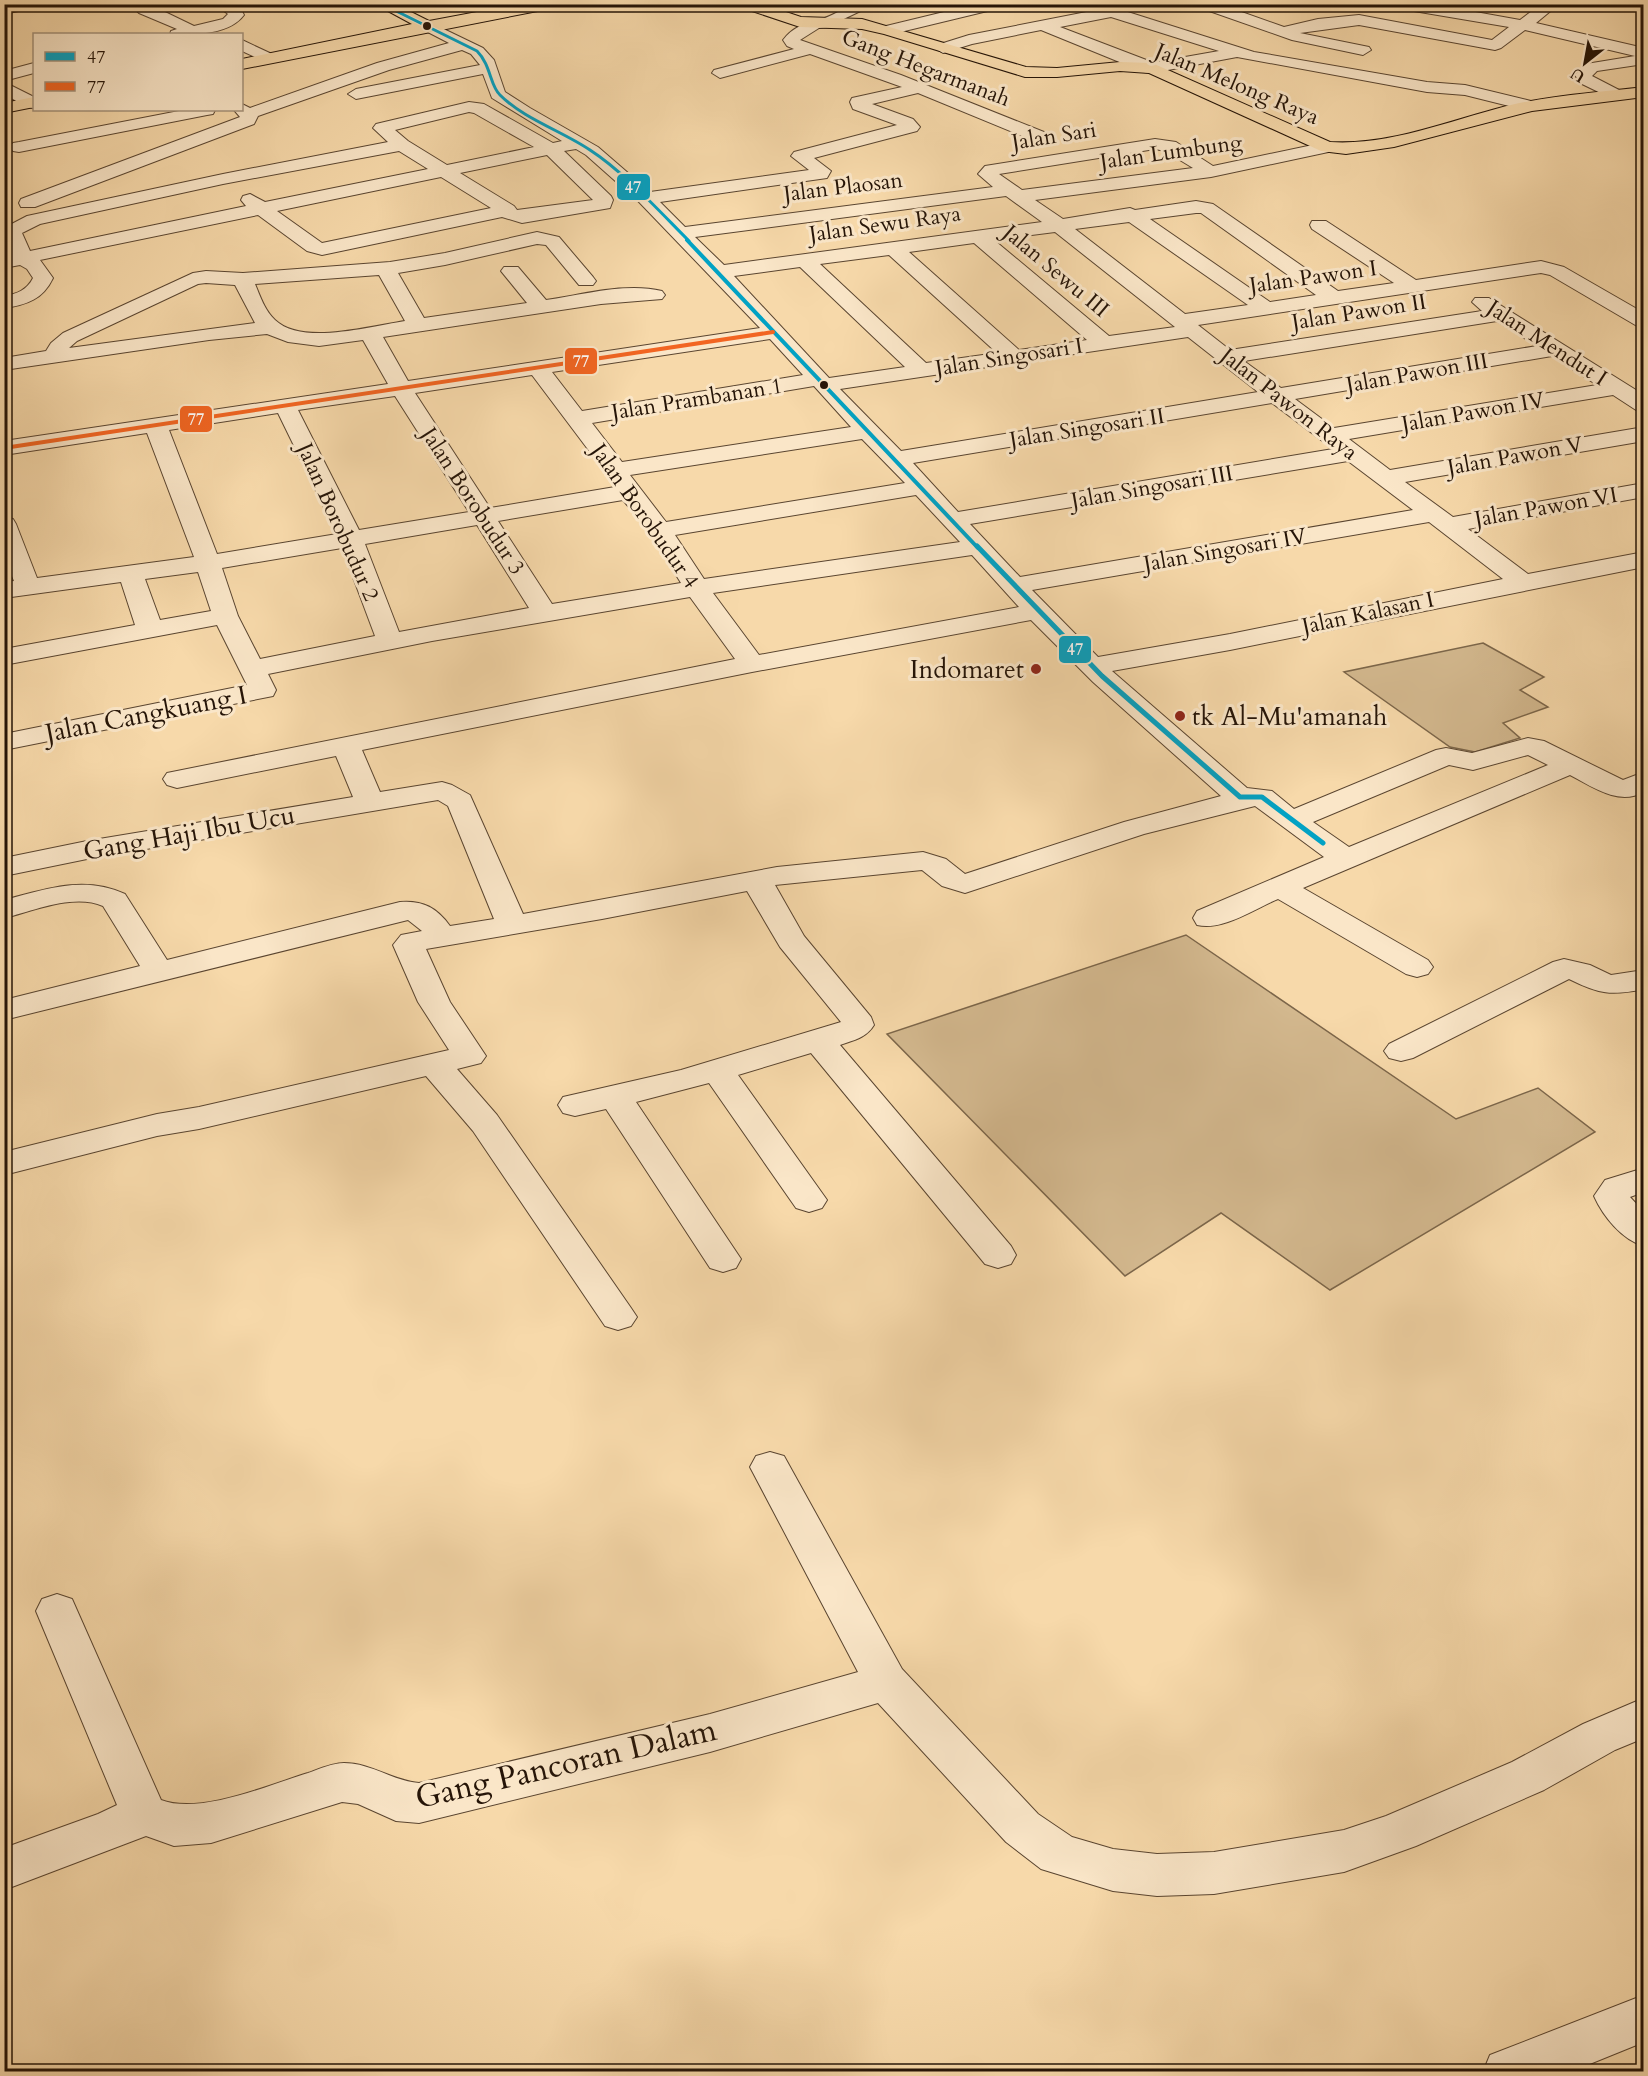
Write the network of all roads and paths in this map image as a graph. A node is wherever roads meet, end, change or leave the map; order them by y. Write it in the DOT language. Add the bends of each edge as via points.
graph roads {
  1 [pos="382,4"];
  2 [pos="548,4"];
  3 [pos="745,4"];
  4 [pos="831,4"];
  5 [pos="999,4"];
  6 [pos="1203,4"];
  7 [pos="1402,4"];
  8 [pos="1531,4"];
  9 [pos="27,5"];
  10 [pos="1550,6"];
  11 [pos="223,7"];
  12 [pos="862,7"];
  13 [pos="1434,7"];
  14 [pos="4,10"];
  15 [pos="144,10"];
  16 [pos="188,15"];
  17 [pos="1019,16"];
  18 [pos="168,19"];
  19 [pos="818,24"];
  20 [pos="1522,24"];
  21 [pos="1040,25"];
  22 [pos="427,26"];
  23 [pos="1398,29"];
  24 [pos="888,30"];
  25 [pos="198,32"];
  26 [pos="1282,32"];
  27 [pos="465,44"];
  28 [pos="243,46"];
  29 [pos="943,48"];
  30 [pos="812,49"];
  31 [pos="1363,50"];
  32 [pos="1238,52"];
  33 [pos="1644,53"];
  34 [pos="268,58"];
  35 [pos="1644,59"];
  36 [pos="243,64"];
  37 [pos="1148,67"];
  38 [pos="33,68"];
  39 [pos="490,68"];
  40 [pos="1332,71"];
  41 [pos="720,73"];
  42 [pos="6,77"];
  43 [pos="918,88"];
  44 [pos="1644,92"];
  45 [pos="1615,95"];
  46 [pos="343,97"];
  47 [pos="33,102"];
  48 [pos="33,103"];
  49 [pos="1529,106"];
  50 [pos="4,108"];
  51 [pos="202,111"];
  52 [pos="245,112"];
  53 [pos="226,127"];
  54 [pos="122,128"];
  55 [pos="244,133"];
  56 [pos="1038,136"];
  57 [pos="12,138"];
  58 [pos="402,145"];
  59 [pos="175,146"];
  60 [pos="586,147"];
  61 [pos="1322,148"];
  62 [pos="134,153"];
  63 [pos="198,154"];
  64 [pos="556,154"];
  65 [pos="37,161"];
  66 [pos="1347,163"];
  67 [pos="161,169"];
  68 [pos="1211,172"];
  69 [pos="458,173"];
  70 [pos="223,179"];
  71 [pos="1016,193"];
  72 [pos="646,198"];
  73 [pos="12,209"];
  74 [pos="507,210"];
  75 [pos="266,212"];
  76 [pos="1130,214"];
  77 [pos="1058,225"];
  78 [pos="1319,225"];
  79 [pos="680,232"];
  80 [pos="976,236"];
  81 [pos="893,248"];
  82 [pos="804,260"];
  83 [pos="21,262"];
  84 [pos="385,268"];
  85 [pos="511,271"];
  86 [pos="718,272"];
  87 [pos="243,279"];
  88 [pos="586,281"];
  89 [pos="1450,281"];
  90 [pos="1414,287"];
  91 [pos="655,295"];
  92 [pos="1334,298"];
  93 [pos="4,302"];
  94 [pos="541,307"];
  95 [pos="1266,308"];
  96 [pos="255,310"];
  97 [pos="1500,314"];
  98 [pos="1644,322"];
  99 [pos="418,325"];
  100 [pos="1188,325"];
  101 [pos="268,328"];
  102 [pos="377,332"];
  103 [pos="773,332"];
  104 [pos="209,334"];
  105 [pos="1104,342"];
  106 [pos="1556,350"];
  107 [pos="57,351"];
  108 [pos="4,354"];
  109 [pos="1013,356"];
  110 [pos="1227,357"];
  111 [pos="4,364"];
  112 [pos="538,368"];
  113 [pos="921,370"];
  114 [pos="1644,378"];
  115 [pos="821,382"];
  116 [pos="1613,386"];
  117 [pos="409,387"];
  118 [pos="1278,396"];
  119 [pos="1644,405"];
  120 [pos="285,406"];
  121 [pos="575,418"];
  122 [pos="156,426"];
  123 [pos="867,431"];
  124 [pos="1644,434"];
  125 [pos="1329,436"];
  126 [pos="4,448"];
  127 [pos="1352,453"];
  128 [pos="896,459"];
  129 [pos="616,470"];
  130 [pos="1387,478"];
  131 [pos="921,487"];
  132 [pos="1644,490"];
  133 [pos="629,492"];
  134 [pos="482,516"];
  135 [pos="1442,519"];
  136 [pos="953,520"];
  137 [pos="4,524"];
  138 [pos="660,530"];
  139 [pos="351,538"];
  140 [pos="977,546"];
  141 [pos="1644,559"];
  142 [pos="208,563"];
  143 [pos="131,573"];
  144 [pos="1522,581"];
  145 [pos="1014,586"];
  146 [pos="16,588"];
  147 [pos="697,590"];
  148 [pos="1037,610"];
  149 [pos="546,614"];
  150 [pos="225,616"];
  151 [pos="150,630"];
  152 [pos="389,640"];
  153 [pos="4,657"];
  154 [pos="752,664"];
  155 [pos="1092,666"];
  156 [pos="251,669"];
  157 [pos="4,742"];
  158 [pos="346,746"];
  159 [pos="1559,770"];
  160 [pos="177,779"];
  161 [pos="1644,780"];
  162 [pos="1245,798"];
  163 [pos="373,802"];
  164 [pos="1291,821"];
  165 [pos="1346,859"];
  166 [pos="4,867"];
  167 [pos="757,881"];
  168 [pos="1280,888"];
  169 [pos="4,909"];
  170 [pos="1208,918"];
  171 [pos="512,925"];
  172 [pos="441,935"];
  173 [pos="1417,967"];
  174 [pos="159,972"];
  175 [pos="1644,979"];
  176 [pos="4,1010"];
  177 [pos="818,1040"];
  178 [pos="1401,1051"];
  179 [pos="435,1065"];
  180 [pos="717,1071"];
  181 [pos="616,1097"];
  182 [pos="575,1105"];
  183 [pos="4,1164"];
  184 [pos="1644,1180"];
  185 [pos="809,1200"];
  186 [pos="1644,1234"];
  187 [pos="998,1255"];
  188 [pos="723,1259"];
  189 [pos="618,1317"];
  190 [pos="770,1467"];
  191 [pos="57,1611"];
  192 [pos="886,1682"];
  193 [pos="1644,1717"];
  194 [pos="144,1814"];
  195 [pos="4,1869"];
  196 [pos="1644,2018"];
  197 [pos="1508,2072"];
  1 -- 22 [label="main road"];
  2 -- 22 [label="main road"];
  3 -- 19 [label="main road, Jalan Melong Raya"];
  4 -- 12 [label="street"];
  5 -- 24 [label="street"];
  6 -- 26 [label="street"];
  7 -- 13 [label="street"];
  8 -- 10 [label="street"];
  9 -- 14 [label="street"];
  10 -- 20 [label="street"];
  11 -- 25 [label="street" via="235,11 230,22"];
  12 -- 19 [label="street"];
  13 -- 20 [label="street"];
  13 -- 23 [label="street"];
  15 -- 18 [label="street"];
  16 -- 18 [label="street"];
  17 -- 21 [label="street"];
  18 -- 25 [label="street"];
  19 -- 24 [label="main road, Jalan Melong Raya" via="862,24"];
  19 -- 30 [label="street, Gang Hegarmanah" via="791,40"];
  20 -- 23 [label="street" via="1495,45"];
  20 -- 33 [label="street"];
  21 -- 29 [label="street"];
  21 -- 32 [label="street" via="1112,12"];
  21 -- 37 [label="street"];
  22 -- 27 [label="street"];
  22 -- 34 [label="main road"];
  23 -- 26 [label="street" via="1359,20"];
  23 -- 31 [label="street"];
  24 -- 29 [label="main road, Jalan Melong Raya"];
  26 -- 31 [label="street"];
  27 -- 39 [label="street" via="486,60"];
  27 -- 52 [label="street" via="434,50"];
  28 -- 34 [label="street"];
  29 -- 37 [label="main road, Jalan Melong Raya" via="1007,69 1033,73"];
  30 -- 41 [label="street"];
  30 -- 43 [label="street, Gang Hegarmanah"];
  31 -- 40 [label="street"];
  32 -- 37 [label="street"];
  32 -- 40 [label="street"];
  34 -- 36 [label="main road"];
  35 -- 45 [label="street" via="1592,67 1583,75"];
  37 -- 61 [label="main road, Jalan Melong Raya"];
  38 -- 42 [label="street"];
  39 -- 46 [label="street"];
  39 -- 60 [label="street" via="498,94"];
  40 -- 49 [label="street" via="1465,90"];
  42 -- 47 [label="street"];
  43 -- 56 [label="street, Gang Hegarmanah"];
  43 -- 72 [label="street" via="858,102 911,127 800,156 821,174"];
  44 -- 45 [label="main road, Jalan Melong Raya"];
  45 -- 49 [label="main road, Jalan Melong Raya"];
  48 -- 50 [label="main road"];
  49 -- 61 [label="main road, Jalan Melong Raya" via="1384,143 1348,149"];
  51 -- 54 [label="street"];
  52 -- 53 [label="street" via="248,120"];
  53 -- 55 [label="street"];
  53 -- 59 [label="street"];
  54 -- 57 [label="street" via="73,137 52,123"];
  54 -- 62 [label="street" via="146,140"];
  57 -- 65 [label="street"];
  58 -- 64 [label="street" via="382,128 469,107 478,108"];
  58 -- 69 [label="street"];
  58 -- 70 [label="street"];
  59 -- 62 [label="street"];
  59 -- 63 [label="street"];
  60 -- 64 [label="street"];
  60 -- 72 [label="street"];
  61 -- 66 [label="street"];
  61 -- 68 [label="street, Jalan Lumbung"];
  62 -- 67 [label="street"];
  62 -- 73 [label="street"];
  64 -- 69 [label="street"];
  64 -- 74 [label="street" via="604,200 603,204 522,217 510,215"];
  68 -- 71 [label="street, Jalan Lumbung"];
  68 -- 71 [label="street, Jalan Sari" via="1170,146 1155,144 987,172"];
  69 -- 74 [label="street"];
  69 -- 75 [label="street"];
  70 -- 75 [label="street"];
  70 -- 83 [label="street" via="24,224 12,231"];
  71 -- 77 [label="street, Jalan Sari"];
  71 -- 79 [label="street, Jalan Plaosan"];
  72 -- 79 [label="street"];
  74 -- 75 [label="street" via="322,249"];
  75 -- 83 [label="street"];
  76 -- 77 [label="street, Jalan Sewu Raya"];
  76 -- 92 [label="street, Jalan Sewu Raya" via="1189,206 1206,208"];
  76 -- 95 [label="street"];
  77 -- 80 [label="street, Jalan Sewu Raya"];
  77 -- 100 [label="street, Jalan Pawon Raya"];
  78 -- 90 [label="street"];
  79 -- 86 [label="street"];
  80 -- 81 [label="street, Jalan Sewu Raya"];
  80 -- 105 [label="street, Jalan Sewu III"];
  81 -- 82 [label="street, Jalan Sewu Raya"];
  81 -- 109 [label="street"];
  82 -- 86 [label="street, Jalan Sewu Raya"];
  82 -- 113 [label="street"];
  83 -- 93 [label="street" via="43,278 40,286 24,299"];
  84 -- 87 [label="street"];
  84 -- 88 [label="street" via="537,238 552,241"];
  84 -- 99 [label="street"];
  85 -- 94 [label="street"];
  86 -- 103 [label="street"];
  87 -- 96 [label="street"];
  87 -- 107 [label="street" via="206,277 180,283 78,332"];
  89 -- 90 [label="street, Jalan Pawon I"];
  89 -- 97 [label="street, Jalan Mendut I"];
  89 -- 98 [label="street, Jalan Pawon I" via="1533,268 1550,269"];
  90 -- 92 [label="street, Jalan Pawon I"];
  91 -- 94 [label="street" via="635,294"];
  92 -- 95 [label="street, Jalan Pawon I"];
  94 -- 99 [label="street"];
  95 -- 100 [label="street, Jalan Pawon I"];
  96 -- 101 [label="street"];
  96 -- 104 [label="street"];
  97 -- 106 [label="street, Jalan Mendut I"];
  97 -- 110 [label="street, Jalan Pawon II"];
  99 -- 102 [label="street"];
  100 -- 105 [label="street, Jalan Singosari I"];
  100 -- 110 [label="street, Jalan Pawon Raya"];
  101 -- 102 [label="street" via="312,340"];
  101 -- 104 [label="street"];
  102 -- 117 [label="street, Jalan Borobudur 3"];
  103 -- 112 [label="street"];
  103 -- 115 [label="street"];
  104 -- 107 [label="street"];
  105 -- 109 [label="street, Jalan Singosari I"];
  106 -- 116 [label="street, Jalan Mendut I"];
  106 -- 118 [label="street, Jalan Pawon III"];
  107 -- 108 [label="street"];
  107 -- 111 [label="street"];
  109 -- 113 [label="street, Jalan Singosari I"];
  110 -- 118 [label="street, Jalan Pawon Raya"];
  112 -- 117 [label="street"];
  112 -- 121 [label="street, Jalan Borobudur 4"];
  113 -- 115 [label="street, Jalan Singosari I"];
  114 -- 116 [label="street, Jalan Pawon IV"];
  115 -- 121 [label="street, Jalan Prambanan 1"];
  115 -- 123 [label="street"];
  116 -- 119 [label="street, Jalan Mendut I"];
  116 -- 125 [label="street, Jalan Pawon IV"];
  117 -- 120 [label="street"];
  117 -- 134 [label="street, Jalan Borobudur 3"];
  118 -- 125 [label="street, Jalan Pawon Raya"];
  118 -- 128 [label="street, Jalan Singosari II"];
  120 -- 122 [label="street"];
  120 -- 139 [label="street, Jalan Borobudur 2"];
  121 -- 129 [label="street, Jalan Borobudur 4"];
  122 -- 126 [label="street"];
  122 -- 142 [label="street"];
  123 -- 128 [label="street"];
  123 -- 129 [label="street"];
  124 -- 130 [label="street, Jalan Pawon V"];
  125 -- 127 [label="street, Jalan Pawon Raya"];
  127 -- 130 [label="street, Jalan Pawon Raya"];
  127 -- 136 [label="street, Jalan Singosari III"];
  128 -- 131 [label="street"];
  129 -- 133 [label="street, Jalan Borobudur 4"];
  130 -- 135 [label="street, Jalan Pawon Raya"];
  131 -- 136 [label="street"];
  131 -- 138 [label="street"];
  132 -- 135 [label="street, Jalan Pawon VI"];
  133 -- 134 [label="street"];
  133 -- 138 [label="street, Jalan Borobudur 4"];
  134 -- 139 [label="street"];
  134 -- 149 [label="street, Jalan Borobudur 3"];
  135 -- 144 [label="street, Jalan Pawon Raya"];
  135 -- 145 [label="street, Jalan Singosari IV"];
  136 -- 140 [label="street"];
  137 -- 146 [label="street"];
  138 -- 147 [label="street, Jalan Borobudur 4"];
  139 -- 142 [label="street"];
  139 -- 152 [label="street, Jalan Borobudur 2"];
  140 -- 145 [label="street"];
  140 -- 147 [label="street"];
  141 -- 144 [label="street, Jalan Kalasan I"];
  142 -- 143 [label="street"];
  142 -- 150 [label="street"];
  143 -- 146 [label="street"];
  143 -- 151 [label="street"];
  144 -- 155 [label="street, Jalan Kalasan I" via="1180,652"];
  145 -- 148 [label="street"];
  147 -- 149 [label="street"];
  147 -- 154 [label="street, Jalan Borobudur 4"];
  148 -- 154 [label="street"];
  148 -- 155 [label="street"];
  149 -- 152 [label="street"];
  150 -- 151 [label="street"];
  150 -- 156 [label="street"];
  151 -- 153 [label="street"];
  152 -- 156 [label="street"];
  154 -- 158 [label="street"];
  155 -- 162 [label="street"];
  156 -- 157 [label="street, Jalan Cangkuang I" via="263,690"];
  158 -- 160 [label="street"];
  158 -- 163 [label="street" via="365,793"];
  159 -- 165 [label="street"];
  161 -- 164 [label="street" via="1622,790 1544,750 1528,746 1473,762 1446,756"];
  162 -- 164 [label="street" via="1262,797"];
  162 -- 167 [label="street" via="1134,828 965,884 950,880 936,864 924,861 794,873"];
  163 -- 166 [label="street, Gang Haji Ibu Ucu"];
  163 -- 171 [label="street, Gang Haji Ibu Ucu" via="442,791 460,801"];
  164 -- 165 [label="street"];
  165 -- 168 [label="street"];
  167 -- 171 [label="street"];
  167 -- 177 [label="street" via="791,940 855,1017 858,1025 850,1031"];
  168 -- 170 [label="street"];
  168 -- 173 [label="street"];
  169 -- 174 [label="street" via="76,893 106,895 114,900"];
  171 -- 172 [label="street"];
  172 -- 174 [label="street" via="417,911 400,911"];
  172 -- 179 [label="street" via="409,945 434,1002 469,1056"];
  174 -- 176 [label="street"];
  175 -- 178 [label="street" via="1613,985 1564,969"];
  177 -- 180 [label="street"];
  177 -- 187 [label="street"];
  179 -- 183 [label="street" via="157,1125"];
  179 -- 189 [label="street" via="485,1123"];
  180 -- 181 [label="street"];
  180 -- 185 [label="street"];
  181 -- 182 [label="street"];
  181 -- 188 [label="street"];
  184 -- 186 [label="street" via="1618,1188 1612,1196"];
  190 -- 192 [label="street"];
  191 -- 194 [label="street"];
  192 -- 193 [label="street" via="1022,1828 1059,1854 1113,1870 1157,1875 1257,1868 1344,1851 1399,1833 1528,1776"];
  192 -- 194 [label="street, Gang Pancoran Dalam" via="721,1730 419,1803 396,1801 365,1785 342,1782 211,1823 174,1826"];
  194 -- 195 [label="street"];
  196 -- 197 [label="street"];
}
